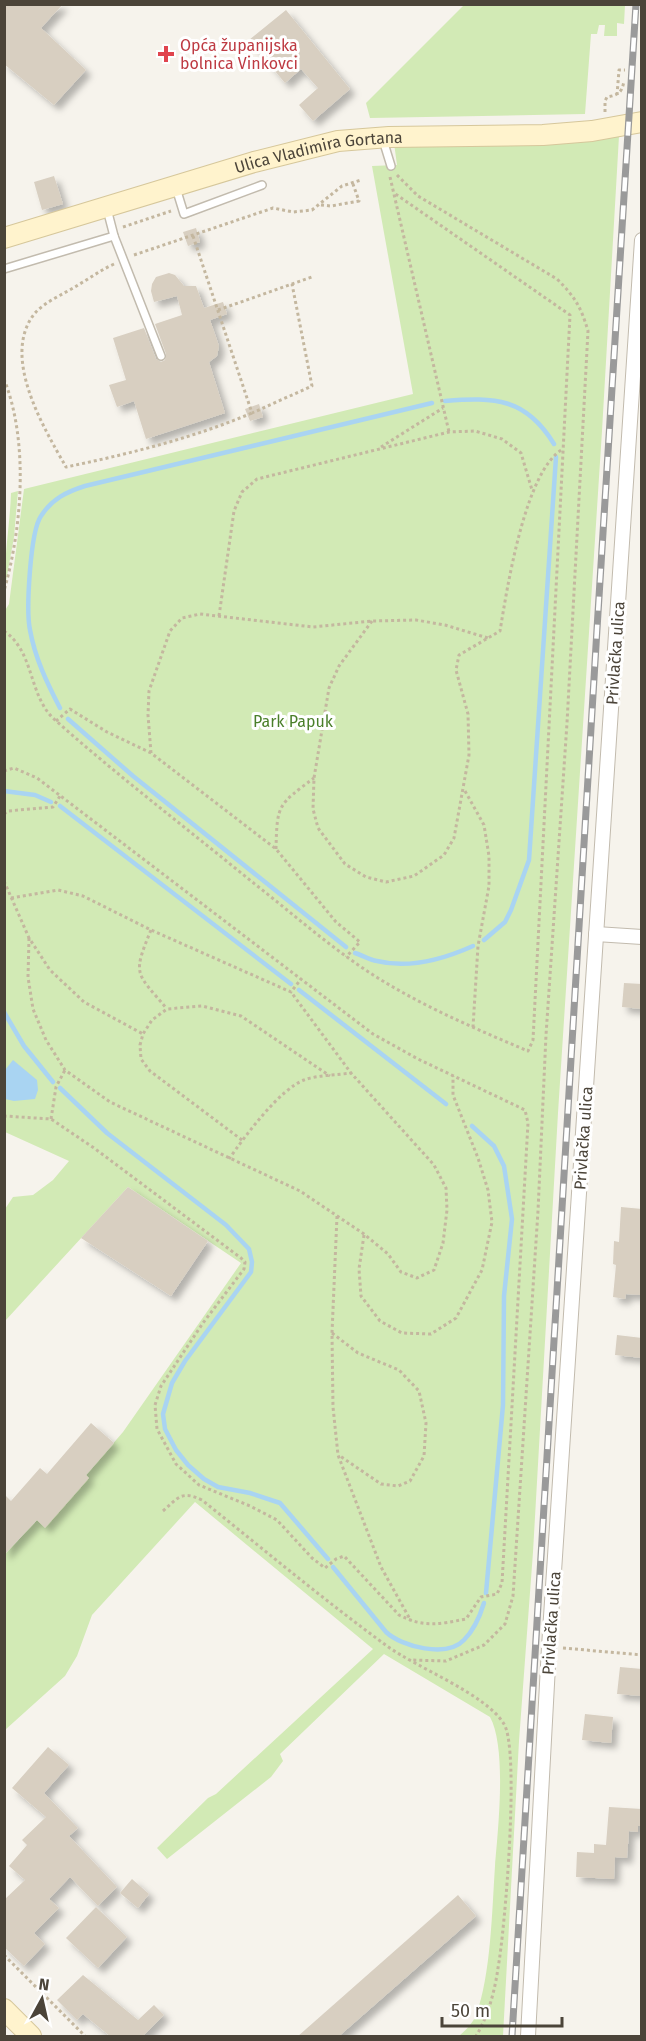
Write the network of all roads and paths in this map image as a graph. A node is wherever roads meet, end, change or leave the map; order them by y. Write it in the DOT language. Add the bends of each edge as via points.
graph roads {
  1 [pos="625,70"];
  2 [pos="624,81"];
  3 [pos="618,95"];
  4 [pos="605,117"];
  5 [pos="642,122"];
  6 [pos="382,138"];
  7 [pos="391,166"];
  8 [pos="361,180"];
  9 [pos="353,183"];
  10 [pos="262,185"];
  11 [pos="176,186"];
  12 [pos="394,193"];
  13 [pos="320,205"];
  14 [pos="107,207"];
  15 [pos="182,207"];
  16 [pos="114,233"];
  17 [pos="193,236"];
  18 [pos="4,238"];
  19 [pos="642,240"];
  20 [pos="123,259"];
  21 [pos="4,269"];
  22 [pos="312,278"];
  23 [pos="292,284"];
  24 [pos="218,310"];
  25 [pos="161,356"];
  26 [pos="4,379"];
  27 [pos="443,408"];
  28 [pos="252,413"];
  29 [pos="449,432"];
  30 [pos="378,449"];
  31 [pos="563,449"];
  32 [pos="532,492"];
  33 [pos="4,591"];
  34 [pos="219,616"];
  35 [pos="372,621"];
  36 [pos="4,631"];
  37 [pos="488,638"];
  38 [pos="56,721"];
  39 [pos="151,753"];
  40 [pos="4,771"];
  41 [pos="314,778"];
  42 [pos="464,790"];
  43 [pos="60,796"];
  44 [pos="4,814"];
  45 [pos="276,849"];
  46 [pos="4,881"];
  47 [pos="12,898"];
  48 [pos="151,930"];
  49 [pos="596,934"];
  50 [pos="642,937"];
  51 [pos="29,938"];
  52 [pos="346,957"];
  53 [pos="301,979"];
  54 [pos="291,992"];
  55 [pos="167,1009"];
  56 [pos="473,1027"];
  57 [pos="143,1034"];
  58 [pos="65,1070"];
  59 [pos="351,1073"];
  60 [pos="453,1076"];
  61 [pos="330,1077"];
  62 [pos="4,1116"];
  63 [pos="51,1119"];
  64 [pos="242,1140"];
  65 [pos="229,1159"];
  66 [pos="337,1216"];
  67 [pos="364,1234"];
  68 [pos="332,1333"];
  69 [pos="339,1455"];
  70 [pos="163,1511"];
  71 [pos="411,1622"];
  72 [pos="549,1647"];
  73 [pos="642,1655"];
  74 [pos="410,1660"];
  75 [pos="4,1955"];
  76 [pos="4,2009"];
  77 [pos="31,2037"];
  78 [pos="85,2037"];
  79 [pos="476,2037"];
  80 [pos="528,2037"];
  1 -- 3 [label="path" via="619,70"];
  2 -- 3 [label="path"];
  3 -- 4 [label="path" via="607,97"];
  5 -- 6 [label="main road, Ulica Vladimira Gortana" via="553,134"];
  6 -- 7 [label="lane"];
  6 -- 11 [label="main road, Ulica Vladimira Gortana" via="338,141"];
  7 -- 12 [label="path"];
  7 -- 74 [label="path" via="418,196 557,279 574,296 588,331 513,1596 505,1624 484,1645 446,1662"];
  8 -- 9 [label="path"];
  9 -- 13 [label="path" via="335,191"];
  9 -- 13 [label="path" via="358,201"];
  10 -- 15 [label="lane" via="184,214"];
  11 -- 14 [label="main road, Ulica Vladimira Gortana"];
  11 -- 15 [label="lane"];
  12 -- 27 [label="path"];
  12 -- 31 [label="path" via="570,315"];
  13 -- 17 [label="path" via="302,212 273,208"];
  14 -- 16 [label="lane"];
  14 -- 18 [label="main road, Ulica Vladimira Gortana"];
  15 -- 16 [label="path"];
  16 -- 20 [label="lane"];
  16 -- 21 [label="lane"];
  17 -- 20 [label="path"];
  17 -- 24 [label="path"];
  19 -- 49 [label="street, Privlačka ulica"];
  20 -- 25 [label="lane"];
  20 -- 28 [label="path" via="46,304 35,314 23,338 21,365 45,429 66,467 154,446"];
  22 -- 23 [label="path"];
  23 -- 24 [label="path"];
  23 -- 28 [label="path" via="312,386"];
  24 -- 28 [label="path"];
  26 -- 33 [label="path" via="19,442 20,486"];
  27 -- 29 [label="path"];
  27 -- 30 [label="path"];
  29 -- 30 [label="path"];
  29 -- 32 [label="path" via="475,431 508,443 521,453"];
  30 -- 34 [label="path" via="257,479 242,492 234,511"];
  31 -- 32 [label="path" via="554,453"];
  31 -- 56 [label="path" via="533,1040 528,1052"];
  32 -- 37 [label="path" via="511,568 500,631"];
  34 -- 35 [label="path" via="314,627"];
  34 -- 39 [label="path" via="200,614 182,618 170,631 149,691"];
  35 -- 37 [label="path" via="445,624"];
  35 -- 41 [label="path" via="339,666 329,688"];
  36 -- 38 [label="path" via="22,649 45,711"];
  37 -- 42 [label="path" via="459,656 456,670 468,714 469,755"];
  38 -- 39 [label="path" via="70,710"];
  38 -- 52 [label="path"];
  39 -- 45 [label="path"];
  40 -- 43 [label="path" via="14,768 37,778"];
  41 -- 42 [label="path" via="313,809 318,828 345,864 366,877 386,882 414,876 444,855 454,838"];
  41 -- 45 [label="path" via="285,800 279,811"];
  42 -- 56 [label="path" via="484,825 489,856"];
  43 -- 44 [label="path" via="53,807 8,810"];
  43 -- 53 [label="path"];
  45 -- 52 [label="path" via="336,922 360,942"];
  46 -- 47 [label="path"];
  47 -- 48 [label="path" via="58,890 83,896"];
  47 -- 51 [label="path"];
  48 -- 54 [label="path"];
  48 -- 55 [label="path" via="138,968 141,978"];
  49 -- 50 [label="street"];
  49 -- 72 [label="street, Privlačka ulica"];
  51 -- 57 [label="path" via="50,969 84,1002"];
  51 -- 58 [label="path" via="28,977 33,1009"];
  52 -- 56 [label="path" via="392,987"];
  53 -- 54 [label="path"];
  53 -- 60 [label="path" via="373,1034"];
  54 -- 59 [label="path"];
  55 -- 57 [label="path" via="152,1020"];
  55 -- 61 [label="path" via="202,1006 241,1016"];
  57 -- 64 [label="path" via="141,1059 150,1071"];
  58 -- 63 [label="path" via="56,1087"];
  58 -- 65 [label="path" via="110,1102"];
  59 -- 61 [label="path"];
  59 -- 67 [label="path" via="434,1165 446,1188 443,1243 434,1270 417,1278 401,1272 388,1254"];
  60 -- 67 [label="path" via="453,1095 488,1190 492,1222 482,1270 456,1318 431,1334 402,1333 380,1321 362,1296 359,1269"];
  60 -- 71 [label="path" via="525,1110 528,1124 502,1583 497,1594 481,1597 465,1619 432,1625"];
  61 -- 64 [label="path" via="305,1080 287,1090"];
  62 -- 63 [label="path"];
  63 -- 71 [label="path" via="245,1262 161,1386 155,1405 157,1429 176,1464 199,1485 278,1520 325,1568 345,1556 399,1615"];
  64 -- 65 [label="path"];
  65 -- 66 [label="path" via="300,1191"];
  66 -- 67 [label="path"];
  66 -- 68 [label="path"];
  68 -- 69 [label="path" via="333,1407"];
  68 -- 69 [label="path" via="358,1353 399,1371 419,1391 426,1423 424,1456 410,1480 398,1486 381,1484"];
  69 -- 71 [label="path" via="381,1567"];
  70 -- 74 [label="path" via="178,1497 202,1500 389,1648"];
  72 -- 73 [label="path"];
  72 -- 80 [label="street, Privlačka ulica"];
  74 -- 79 [label="path" via="490,1707 508,1733 511,1789 503,1927 498,1969"];
  75 -- 78 [label="path"];
  76 -- 77 [label="main road"];
}
